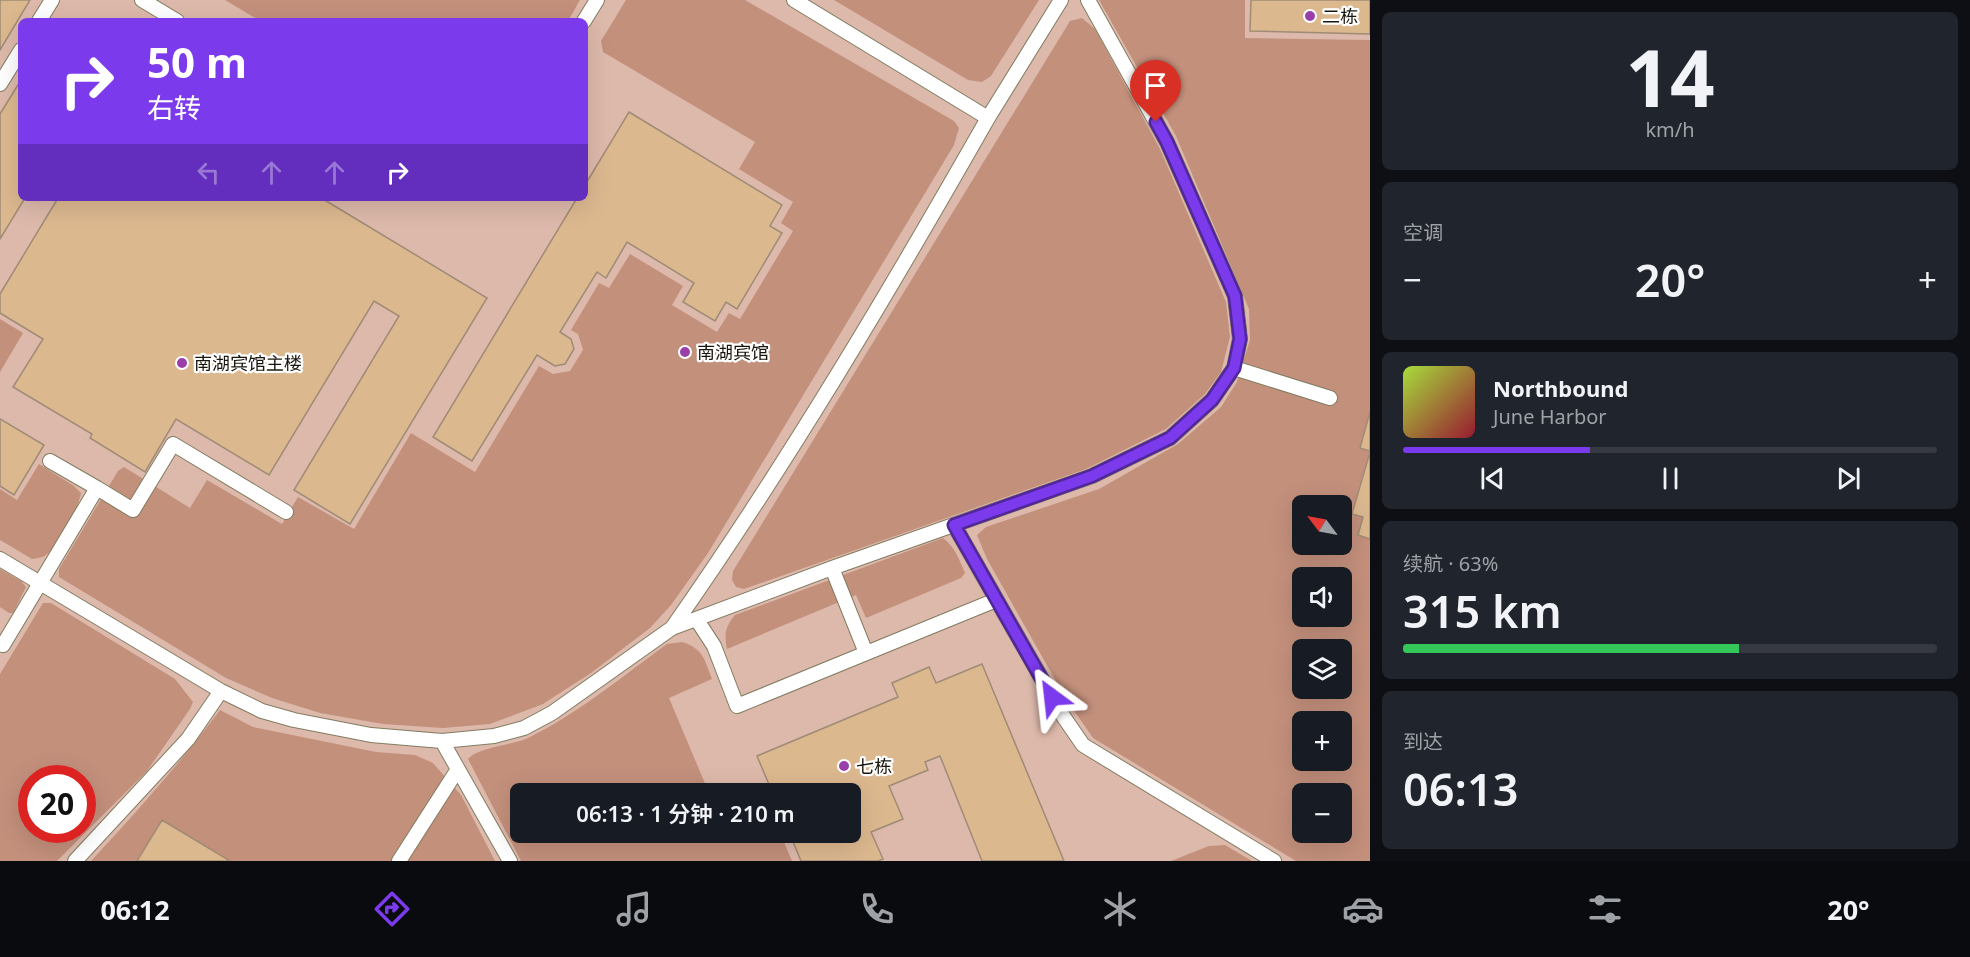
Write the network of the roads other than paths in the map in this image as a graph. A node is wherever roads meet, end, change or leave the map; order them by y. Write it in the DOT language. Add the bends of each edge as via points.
graph roads {
  1 [pos="52,0"];
  2 [pos="142,0"];
  3 [pos="597,0"];
  4 [pos="794,0"];
  5 [pos="1061,0"];
  6 [pos="1088,0"];
  7 [pos="41,18"];
  8 [pos="172,18"];
  9 [pos="586,18"];
  10 [pos="18,55"];
  11 [pos="0,84"];
  12 [pos="988,118"];
  13 [pos="1234,368"];
  14 [pos="1330,398"];
  15 [pos="50,461"];
  16 [pos="97,488"];
  17 [pos="286,512"];
  18 [pos="954,525"];
  19 [pos="0,559"];
  20 [pos="832,568"];
  21 [pos="41,583"];
  22 [pos="996,600"];
  23 [pos="697,620"];
  24 [pos="672,628"];
  25 [pos="0,644"];
  26 [pos="866,653"];
  27 [pos="220,691"];
  28 [pos="442,741"];
  29 [pos="458,769"];
  30 [pos="75,861"];
  31 [pos="399,861"];
  32 [pos="510,861"];
  33 [pos="1274,861"];
  1 -- 7 [label="lane"];
  2 -- 8 [label="lane"];
  3 -- 9 [label="lane"];
  4 -- 12 [label="lane"];
  5 -- 12 [label="lane"];
  6 -- 13 [label="lane" via="1167,142 1235,296 1240,339"];
  10 -- 11 [label="lane"];
  12 -- 24 [label="lane" via="816,408"];
  13 -- 14 [label="lane"];
  13 -- 18 [label="lane" via="1212,400 1170,438 1092,476"];
  15 -- 16 [label="lane"];
  16 -- 17 [label="lane" via="133,510 173,444"];
  16 -- 21 [label="lane"];
  18 -- 20 [label="lane"];
  18 -- 22 [label="lane"];
  19 -- 21 [label="lane"];
  20 -- 23 [label="lane"];
  20 -- 26 [label="lane"];
  21 -- 25 [label="lane" via="3,645"];
  21 -- 27 [label="lane"];
  22 -- 26 [label="lane"];
  22 -- 33 [label="lane" via="1083,745"];
  23 -- 24 [label="lane"];
  23 -- 26 [label="lane" via="714,646 737,706"];
  24 -- 28 [label="lane" via="552,713 524,728 494,736"];
  27 -- 28 [label="lane" via="262,711 294,720 370,735"];
  27 -- 30 [label="lane" via="188,739"];
  28 -- 29 [label="lane"];
  29 -- 31 [label="lane"];
  29 -- 32 [label="lane"];
}
